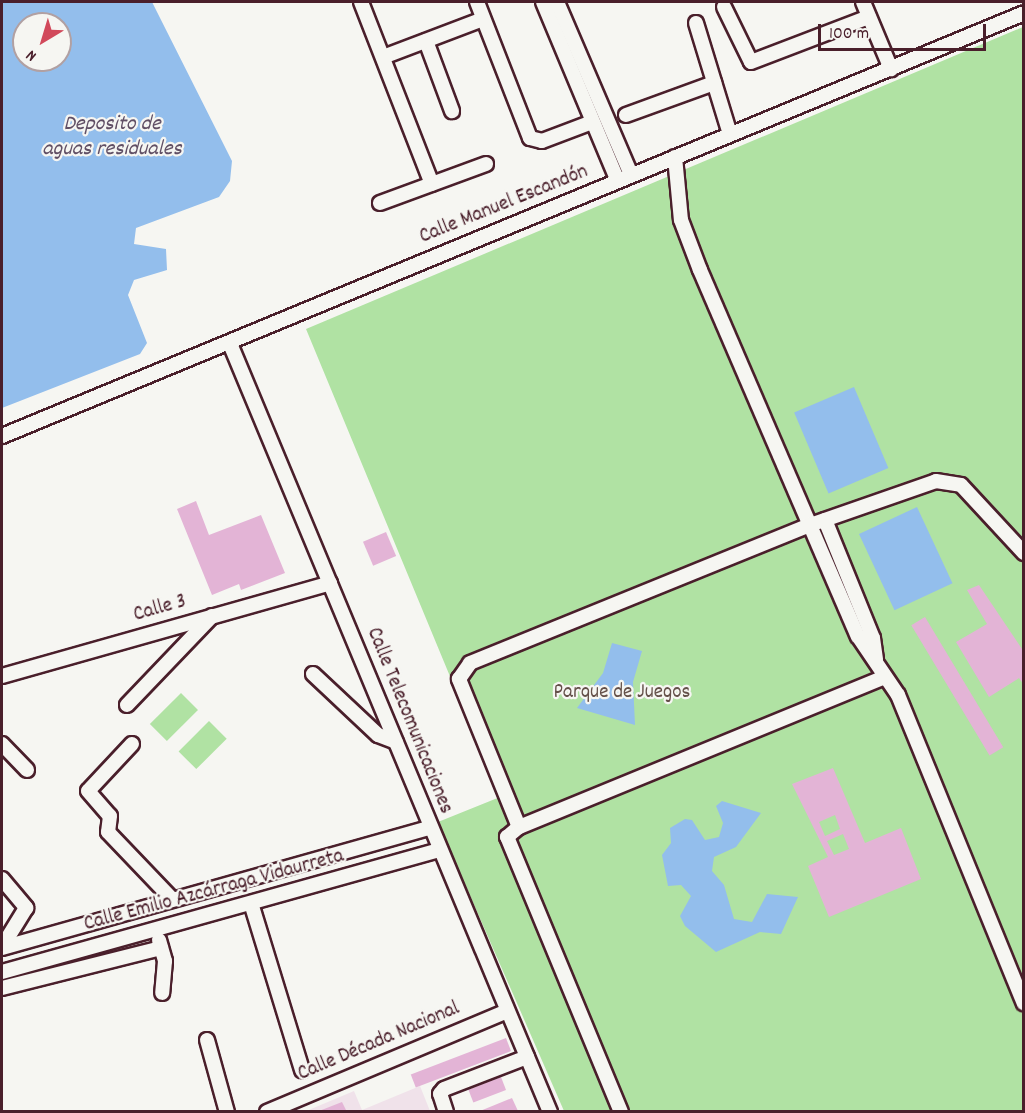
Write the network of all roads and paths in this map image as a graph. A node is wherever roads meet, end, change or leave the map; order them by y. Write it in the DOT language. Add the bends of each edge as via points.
graph roads {
  1 [pos="361,2"];
  2 [pos="477,2"];
  3 [pos="863,2"];
  4 [pos="551,4"];
  5 [pos="724,7"];
  6 [pos="1023,14"];
  7 [pos="869,17"];
  8 [pos="483,19"];
  9 [pos="696,23"];
  10 [pos="426,41"];
  11 [pos="383,57"];
  12 [pos="891,69"];
  13 [pos="714,82"];
  14 [pos="452,111"];
  15 [pos="626,115"];
  16 [pos="592,122"];
  17 [pos="730,134"];
  18 [pos="675,157"];
  19 [pos="486,164"];
  20 [pos="624,178"];
  21 [pos="432,184"];
  22 [pos="380,203"];
  23 [pos="231,346"];
  24 [pos="2,436"];
  25 [pos="825,520"];
  26 [pos="810,525"];
  27 [pos="1023,553"];
  28 [pos="330,583"];
  29 [pos="212,616"];
  30 [pos="876,662"];
  31 [pos="313,674"];
  32 [pos="2,676"];
  33 [pos="884,677"];
  34 [pos="128,705"];
  35 [pos="396,742"];
  36 [pos="2,744"];
  37 [pos="132,744"];
  38 [pos="27,770"];
  39 [pos="519,827"];
  40 [pos="430,828"];
  41 [pos="438,850"];
  42 [pos="291,867"];
  43 [pos="2,879"];
  44 [pos="297,891"];
  45 [pos="172,899"];
  46 [pos="252,903"];
  47 [pos="123,914"];
  48 [pos="156,929"];
  49 [pos="129,936"];
  50 [pos="2,947"];
  51 [pos="161,948"];
  52 [pos="49,958"];
  53 [pos="2,972"];
  54 [pos="64,973"];
  55 [pos="2,988"];
  56 [pos="162,993"];
  57 [pos="1023,1003"];
  58 [pos="507,1011"];
  59 [pos="207,1041"];
  60 [pos="527,1057"];
  61 [pos="302,1070"];
  62 [pos="268,1111"];
  63 [pos="227,1112"];
  64 [pos="446,1112"];
  65 [pos="550,1112"];
  66 [pos="621,1112"];
  1 -- 11 [label="street"];
  2 -- 8 [label="street"];
  3 -- 7 [label="street"];
  4 -- 16 [label="street"];
  4 -- 20 [label="street"];
  5 -- 7 [label="street" via="751,62"];
  6 -- 12 [label="street, Calle Manuel Escandón"];
  7 -- 12 [label="street"];
  8 -- 10 [label="street"];
  8 -- 16 [label="street" via="530,138 542,141"];
  9 -- 13 [label="street"];
  10 -- 11 [label="street"];
  10 -- 14 [label="street"];
  11 -- 21 [label="street"];
  12 -- 17 [label="street, Calle Manuel Escandón"];
  13 -- 15 [label="street"];
  13 -- 17 [label="street"];
  16 -- 20 [label="street"];
  17 -- 18 [label="street, Calle Manuel Escandón"];
  18 -- 20 [label="street, Calle Manuel Escandón"];
  18 -- 26 [label="street" via="677,201 688,241"];
  19 -- 21 [label="street"];
  20 -- 23 [label="street, Calle Manuel Escandón"];
  21 -- 22 [label="street"];
  23 -- 24 [label="street, Calle Manuel Escandón"];
  23 -- 28 [label="street, Calle Telecomunicaciones"];
  25 -- 26 [label="street"];
  25 -- 27 [label="street" via="949,480 976,499"];
  25 -- 30 [label="street" via="873,638"];
  26 -- 30 [label="street" via="858,636"];
  26 -- 39 [label="street" via="463,668 459,679"];
  28 -- 29 [label="street, Calle 3"];
  28 -- 35 [label="street, Calle Telecomunicaciones"];
  29 -- 32 [label="street, Calle 3"];
  29 -- 34 [label="street"];
  30 -- 33 [label="street"];
  31 -- 35 [label="street" via="378,735"];
  33 -- 39 [label="street"];
  33 -- 57 [label="street" via="898,695"];
  35 -- 40 [label="street, Calle Telecomunicaciones"];
  36 -- 38 [label="street"];
  37 -- 45 [label="street" via="88,791 110,816 108,832"];
  39 -- 66 [label="street" via="508,843"];
  40 -- 41 [label="street, Calle Telecomunicaciones"];
  40 -- 42 [label="street, Calle Emilio Azcárraga Vidaurreta"];
  41 -- 44 [label="street, Calle Emilio Azcárraga Vidaurreta"];
  41 -- 58 [label="street, Calle Telecomunicaciones"];
  42 -- 44 [label="street"];
  42 -- 45 [label="street, Calle Emilio Azcárraga Vidaurreta"];
  43 -- 50 [label="street" via="26,908"];
  44 -- 46 [label="street, Calle Emilio Azcárraga Vidaurreta"];
  45 -- 47 [label="street, Calle Emilio Azcárraga Vidaurreta"];
  46 -- 48 [label="street, Calle Emilio Azcárraga Vidaurreta"];
  46 -- 61 [label="street"];
  47 -- 49 [label="street"];
  47 -- 50 [label="street, Calle Emilio Azcárraga Vidaurreta"];
  48 -- 49 [label="street, Calle Emilio Azcárraga Vidaurreta"];
  48 -- 51 [label="street"];
  49 -- 52 [label="street, Calle Emilio Azcárraga Vidaurreta"];
  51 -- 54 [label="street"];
  51 -- 56 [label="street"];
  52 -- 53 [label="street, Calle Emilio Azcárraga Vidaurreta"];
  52 -- 54 [label="street"];
  54 -- 55 [label="street"];
  58 -- 60 [label="street, Calle Telecomunicaciones"];
  58 -- 62 [label="street, Calle Década Nacional"];
  59 -- 63 [label="street"];
  60 -- 64 [label="street" via="444,1089 440,1094"];
  60 -- 65 [label="street, Calle Telecomunicaciones"];
}
